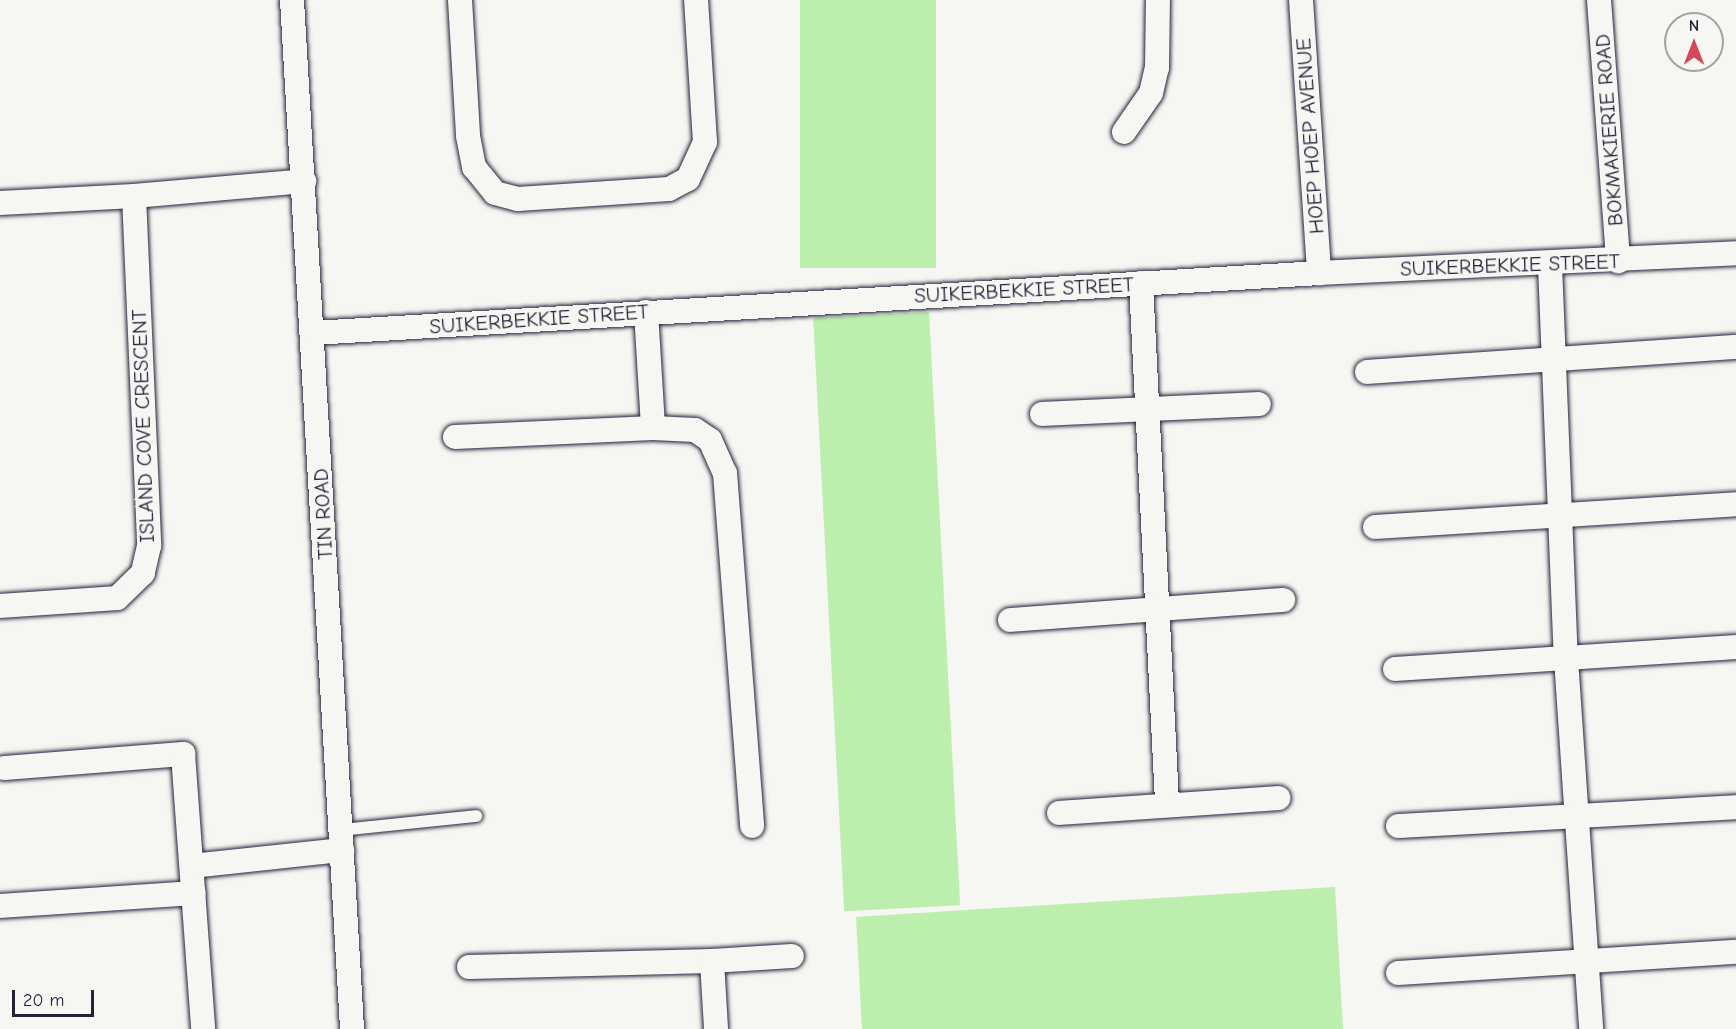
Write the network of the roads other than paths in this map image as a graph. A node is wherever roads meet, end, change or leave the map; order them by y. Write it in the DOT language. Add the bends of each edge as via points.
graph roads {
  1 [pos="292,0"];
  2 [pos="460,0"];
  3 [pos="696,0"];
  4 [pos="1158,0"];
  5 [pos="1301,0"];
  6 [pos="1599,0"];
  7 [pos="1124,132"];
  8 [pos="304,181"];
  9 [pos="134,196"];
  10 [pos="0,204"];
  11 [pos="1736,253"];
  12 [pos="1618,261"];
  13 [pos="1550,265"];
  14 [pos="1319,273"];
  15 [pos="1141,283"];
  16 [pos="646,312"];
  17 [pos="313,333"];
  18 [pos="1736,346"];
  19 [pos="1554,360"];
  20 [pos="1367,372"];
  21 [pos="1258,404"];
  22 [pos="1149,407"];
  23 [pos="1041,414"];
  24 [pos="653,428"];
  25 [pos="455,437"];
  26 [pos="1736,504"];
  27 [pos="1559,516"];
  28 [pos="1375,527"];
  29 [pos="1283,600"];
  30 [pos="0,606"];
  31 [pos="1159,609"];
  32 [pos="1010,620"];
  33 [pos="1736,647"];
  34 [pos="1566,659"];
  35 [pos="1395,669"];
  36 [pos="4,768"];
  37 [pos="1278,798"];
  38 [pos="1167,802"];
  39 [pos="1736,807"];
  40 [pos="1059,813"];
  41 [pos="1578,815"];
  42 [pos="476,816"];
  43 [pos="752,826"];
  44 [pos="1398,826"];
  45 [pos="341,840"];
  46 [pos="192,866"];
  47 [pos="194,893"];
  48 [pos="0,906"];
  49 [pos="1736,952"];
  50 [pos="792,956"];
  51 [pos="1585,960"];
  52 [pos="712,961"];
  53 [pos="469,967"];
  54 [pos="1398,972"];
  55 [pos="203,1029"];
  56 [pos="352,1029"];
  57 [pos="716,1029"];
  58 [pos="1591,1029"];
  1 -- 8 [label="street, TIN ROAD"];
  2 -- 3 [label="street" via="468,136 474,166 495,193 518,199 669,189 688,179 705,142"];
  4 -- 7 [label="street" via="1161,40 1151,93"];
  5 -- 14 [label="street, HOEP HOEP AVENUE"];
  6 -- 12 [label="street, BOKMAKIERIE ROAD"];
  8 -- 9 [label="street"];
  8 -- 17 [label="street, TIN ROAD"];
  9 -- 10 [label="street"];
  9 -- 30 [label="street, ISLAND COVE CRESCENT" via="149,546 144,573 117,598"];
  11 -- 12 [label="street, SUIKERBEKKIE STREET"];
  12 -- 13 [label="street, SUIKERBEKKIE STREET"];
  13 -- 14 [label="street, SUIKERBEKKIE STREET"];
  13 -- 19 [label="street"];
  14 -- 15 [label="street, SUIKERBEKKIE STREET"];
  15 -- 16 [label="street, SUIKERBEKKIE STREET"];
  15 -- 22 [label="street"];
  16 -- 17 [label="street, SUIKERBEKKIE STREET"];
  16 -- 24 [label="street"];
  17 -- 45 [label="street, TIN ROAD"];
  18 -- 19 [label="street"];
  19 -- 20 [label="street"];
  19 -- 27 [label="street"];
  21 -- 22 [label="street"];
  22 -- 23 [label="street"];
  22 -- 31 [label="street"];
  24 -- 25 [label="street"];
  24 -- 43 [label="street" via="695,430 710,440 725,473"];
  26 -- 27 [label="street"];
  27 -- 28 [label="street"];
  27 -- 34 [label="street"];
  29 -- 31 [label="street"];
  31 -- 32 [label="street"];
  31 -- 38 [label="street"];
  33 -- 34 [label="street"];
  34 -- 35 [label="street"];
  34 -- 41 [label="street"];
  36 -- 46 [label="street" via="183,754"];
  37 -- 38 [label="street"];
  38 -- 40 [label="street"];
  39 -- 41 [label="street"];
  41 -- 44 [label="street"];
  41 -- 51 [label="street"];
  42 -- 45 [label="lane"];
  45 -- 46 [label="street"];
  45 -- 56 [label="street, TIN ROAD"];
  46 -- 47 [label="street"];
  47 -- 48 [label="street"];
  47 -- 55 [label="street"];
  49 -- 51 [label="street"];
  50 -- 52 [label="street"];
  51 -- 54 [label="street"];
  51 -- 58 [label="street"];
  52 -- 53 [label="street"];
  52 -- 57 [label="street"];
}
